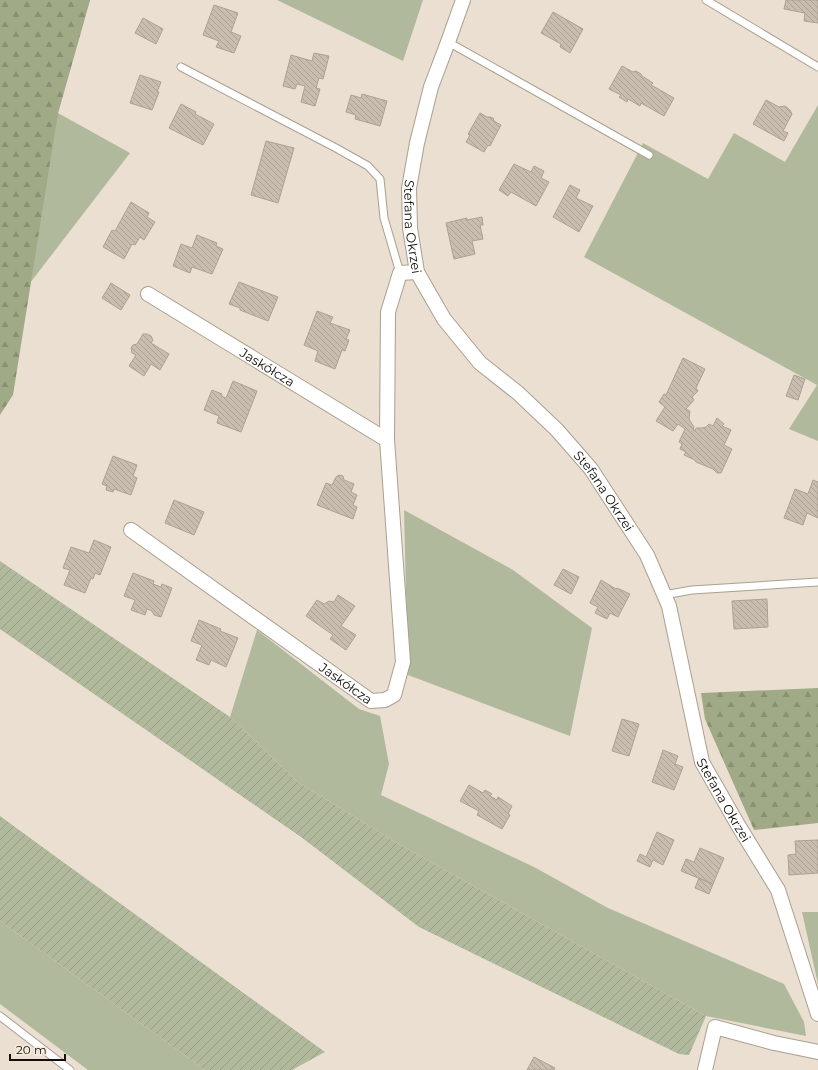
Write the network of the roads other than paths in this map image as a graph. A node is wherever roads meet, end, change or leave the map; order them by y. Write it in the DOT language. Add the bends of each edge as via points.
graph roads {
  1 [pos="463,0"];
  2 [pos="706,0"];
  3 [pos="448,42"];
  4 [pos="181,67"];
  5 [pos="818,67"];
  6 [pos="650,155"];
  7 [pos="417,272"];
  8 [pos="400,273"];
  9 [pos="148,294"];
  10 [pos="387,440"];
  11 [pos="131,530"];
  12 [pos="818,582"];
  13 [pos="664,595"];
  14 [pos="818,1014"];
  15 [pos="0,1016"];
  16 [pos="818,1052"];
  17 [pos="70,1070"];
  18 [pos="705,1070"];
  1 -- 3 [label="street, Stefana Okrzei"];
  2 -- 5 [label="lane"];
  3 -- 6 [label="lane"];
  3 -- 7 [label="street, Stefana Okrzei" via="430,87 409,188 410,228"];
  4 -- 8 [label="lane" via="368,166 380,179 384,218"];
  7 -- 8 [label="street"];
  7 -- 13 [label="street, Stefana Okrzei" via="444,319 480,364 523,398 557,430 591,469 647,555"];
  8 -- 10 [label="street, Jaskółcza" via="388,312"];
  9 -- 10 [label="street, Jaskółcza"];
  10 -- 11 [label="street, Jaskółcza" via="403,662 394,695 385,700 371,701"];
  12 -- 13 [label="lane" via="692,590"];
  13 -- 14 [label="street, Stefana Okrzei" via="669,606 702,762 778,890"];
  15 -- 17 [label="lane"];
  16 -- 18 [label="street" via="715,1027"];
}
